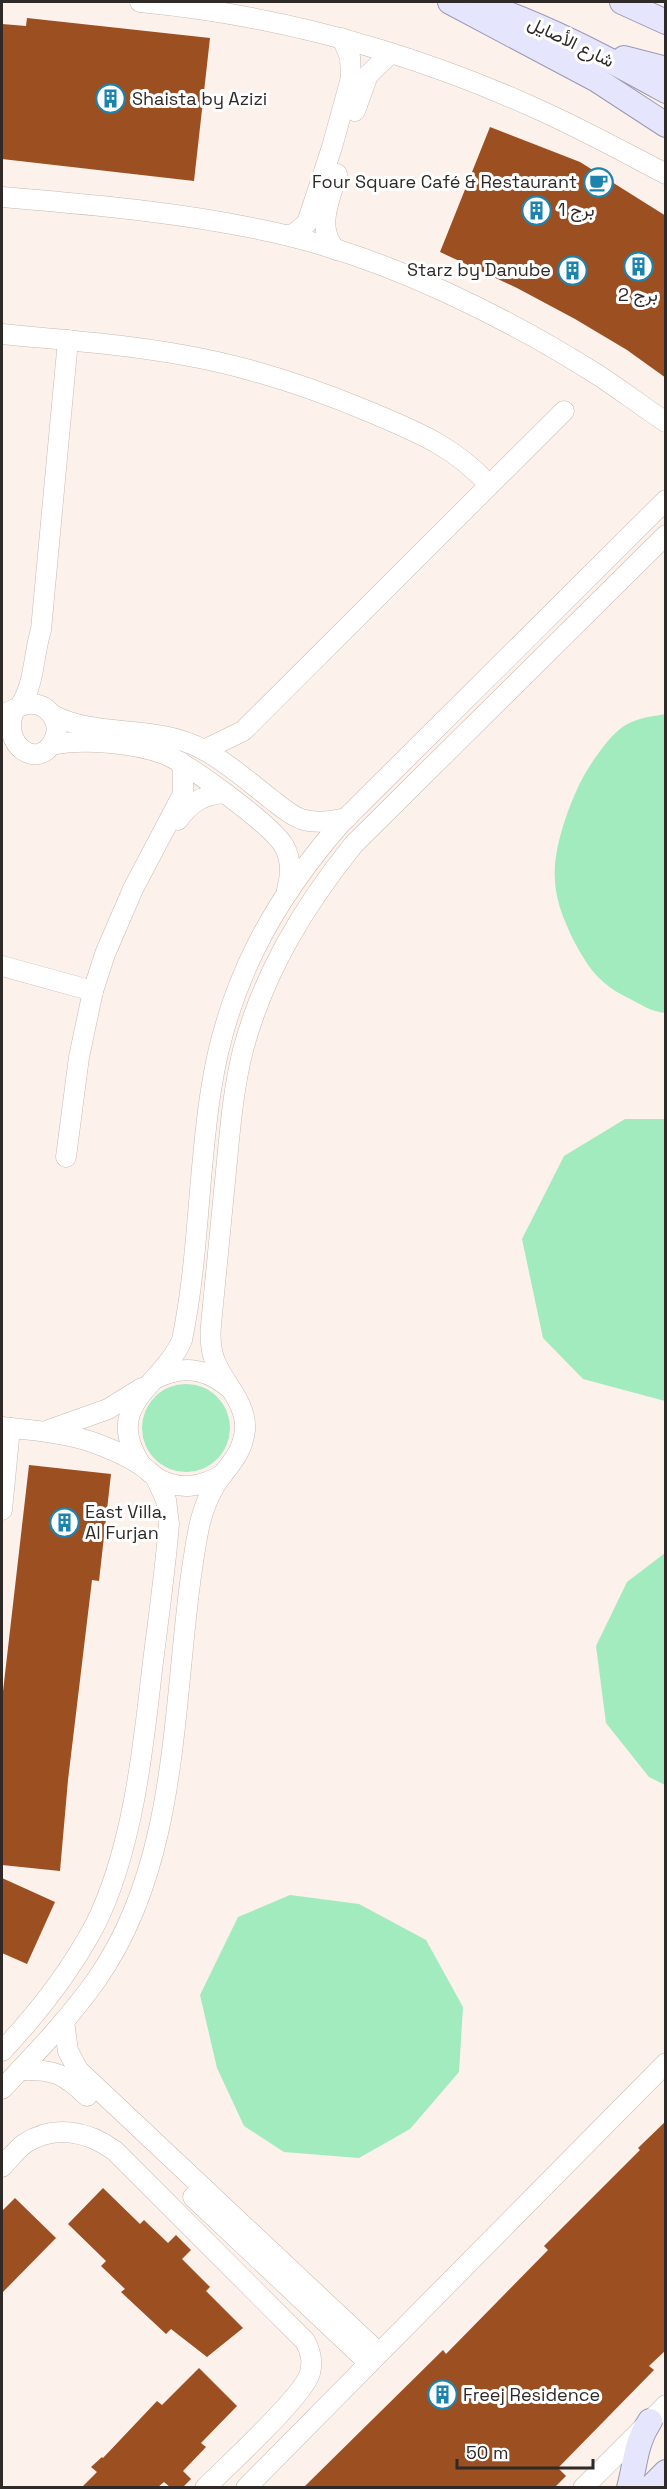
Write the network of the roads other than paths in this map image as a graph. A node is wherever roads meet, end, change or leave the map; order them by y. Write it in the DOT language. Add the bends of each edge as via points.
graph roads {
  1 [pos="140,2"];
  2 [pos="450,2"];
  3 [pos="473,2"];
  4 [pos="622,2"];
  5 [pos="666,22"];
  6 [pos="342,38"];
  7 [pos="596,52"];
  8 [pos="391,53"];
  9 [pos="666,69"];
  10 [pos="666,91"];
  11 [pos="666,125"];
  12 [pos="666,174"];
  13 [pos="2,196"];
  14 [pos="286,235"];
  15 [pos="336,250"];
  16 [pos="2,334"];
  17 [pos="68,340"];
  18 [pos="564,411"];
  19 [pos="662,421"];
  20 [pos="489,485"];
  21 [pos="666,500"];
  22 [pos="666,535"];
  23 [pos="41,630"];
  24 [pos="12,711"];
  25 [pos="51,713"];
  26 [pos="243,731"];
  27 [pos="7,742"];
  28 [pos="51,745"];
  29 [pos="204,750"];
  30 [pos="181,762"];
  31 [pos="235,770"];
  32 [pos="252,784"];
  33 [pos="231,799"];
  34 [pos="347,818"];
  35 [pos="157,845"];
  36 [pos="287,890"];
  37 [pos="2,966"];
  38 [pos="93,991"];
  39 [pos="66,1156"];
  40 [pos="150,1383"];
  41 [pos="236,1396"];
  42 [pos="6,1427"];
  43 [pos="47,1431"];
  44 [pos="149,1471"];
  45 [pos="223,1474"];
  46 [pos="2,1510"];
  47 [pos="64,2021"];
  48 [pos="2,2051"];
  49 [pos="666,2063"];
  50 [pos="20,2070"];
  51 [pos="2,2089"];
  52 [pos="2,2168"];
  53 [pos="374,2358"];
  54 [pos="658,2413"];
  55 [pos="666,2472"];
  56 [pos="206,2487"];
  57 [pos="246,2487"];
  58 [pos="583,2487"];
  59 [pos="629,2487"];
  60 [pos="650,2487"];
  1 -- 6 [label="street" via="212,11"];
  2 -- 11 [label="main road" via="597,80"];
  3 -- 7 [label="main road, شارع الأصايل"];
  4 -- 5 [label="main road"];
  6 -- 8 [label="street"];
  6 -- 14 [label="street" via="350,57 351,78 332,147 308,223"];
  7 -- 9 [label="main road"];
  7 -- 10 [label="main road, شارع الأصايل"];
  8 -- 12 [label="street" via="535,108"];
  8 -- 15 [label="street" via="364,81 325,218 326,235"];
  13 -- 14 [label="street" via="143,211"];
  14 -- 15 [label="street"];
  15 -- 19 [label="street" via="410,278 507,323 592,372"];
  16 -- 17 [label="street"];
  17 -- 20 [label="street" via="185,355 325,393 437,441 474,468"];
  17 -- 23 [label="street"];
  18 -- 20 [label="street"];
  20 -- 26 [label="street"];
  21 -- 34 [label="street"];
  22 -- 41 [label="street" via="354,844 298,920 276,962 250,1027 233,1096 211,1325 210,1345 215,1361"];
  23 -- 24 [label="street" via="29,689"];
  23 -- 25 [label="street" via="42,686"];
  24 -- 25 [label="street" via="34,704"];
  24 -- 27 [label="street"];
  25 -- 28 [label="street" via="57,728"];
  25 -- 29 [label="street" via="82,726 166,735"];
  26 -- 29 [label="street"];
  26 -- 31 [label="street" via="236,750"];
  27 -- 28 [label="street" via="32,755"];
  28 -- 30 [label="street" via="73,742 135,747"];
  29 -- 31 [label="street"];
  30 -- 33 [label="street"];
  30 -- 35 [label="street" via="183,794"];
  31 -- 32 [label="street"];
  32 -- 33 [label="street"];
  32 -- 34 [label="street" via="301,819 324,822"];
  33 -- 35 [label="street" via="204,796 195,801"];
  33 -- 36 [label="street" via="272,832 285,848 290,868"];
  34 -- 36 [label="street"];
  35 -- 38 [label="street" via="118,921"];
  36 -- 40 [label="street" via="246,966 219,1048 182,1340 176,1354"];
  37 -- 38 [label="street"];
  38 -- 39 [label="street" via="79,1057"];
  40 -- 41 [label="street" via="179,1370 199,1371 217,1378"];
  40 -- 43 [label="street" via="108,1409"];
  40 -- 44 [label="street" via="132,1407 129,1425 130,1443"];
  41 -- 45 [label="street" via="245,1429 242,1446"];
  42 -- 43 [label="street"];
  42 -- 46 [label="street"];
  43 -- 44 [label="street" via="105,1447"];
  44 -- 45 [label="street" via="166,1483 190,1486 202,1485"];
  44 -- 48 [label="street" via="166,1500 169,1524 141,1761 128,1826 95,1925 53,1993"];
  45 -- 47 [label="street" via="208,1498 199,1526 158,1833 123,1932 98,1978"];
  47 -- 50 [label="street"];
  47 -- 53 [label="street" via="68,2051 78,2070"];
  49 -- 53 [label="street"];
  50 -- 51 [label="street"];
  50 -- 53 [label="street" via="50,2071 72,2082"];
  52 -- 56 [label="street" via="24,2145 44,2135 65,2131 100,2140 305,2341 312,2362 305,2385"];
  53 -- 57 [label="street"];
  54 -- 58 [label="street"];
  54 -- 59 [label="main road" via="640,2437"];
  55 -- 60 [label="main road"];
}
